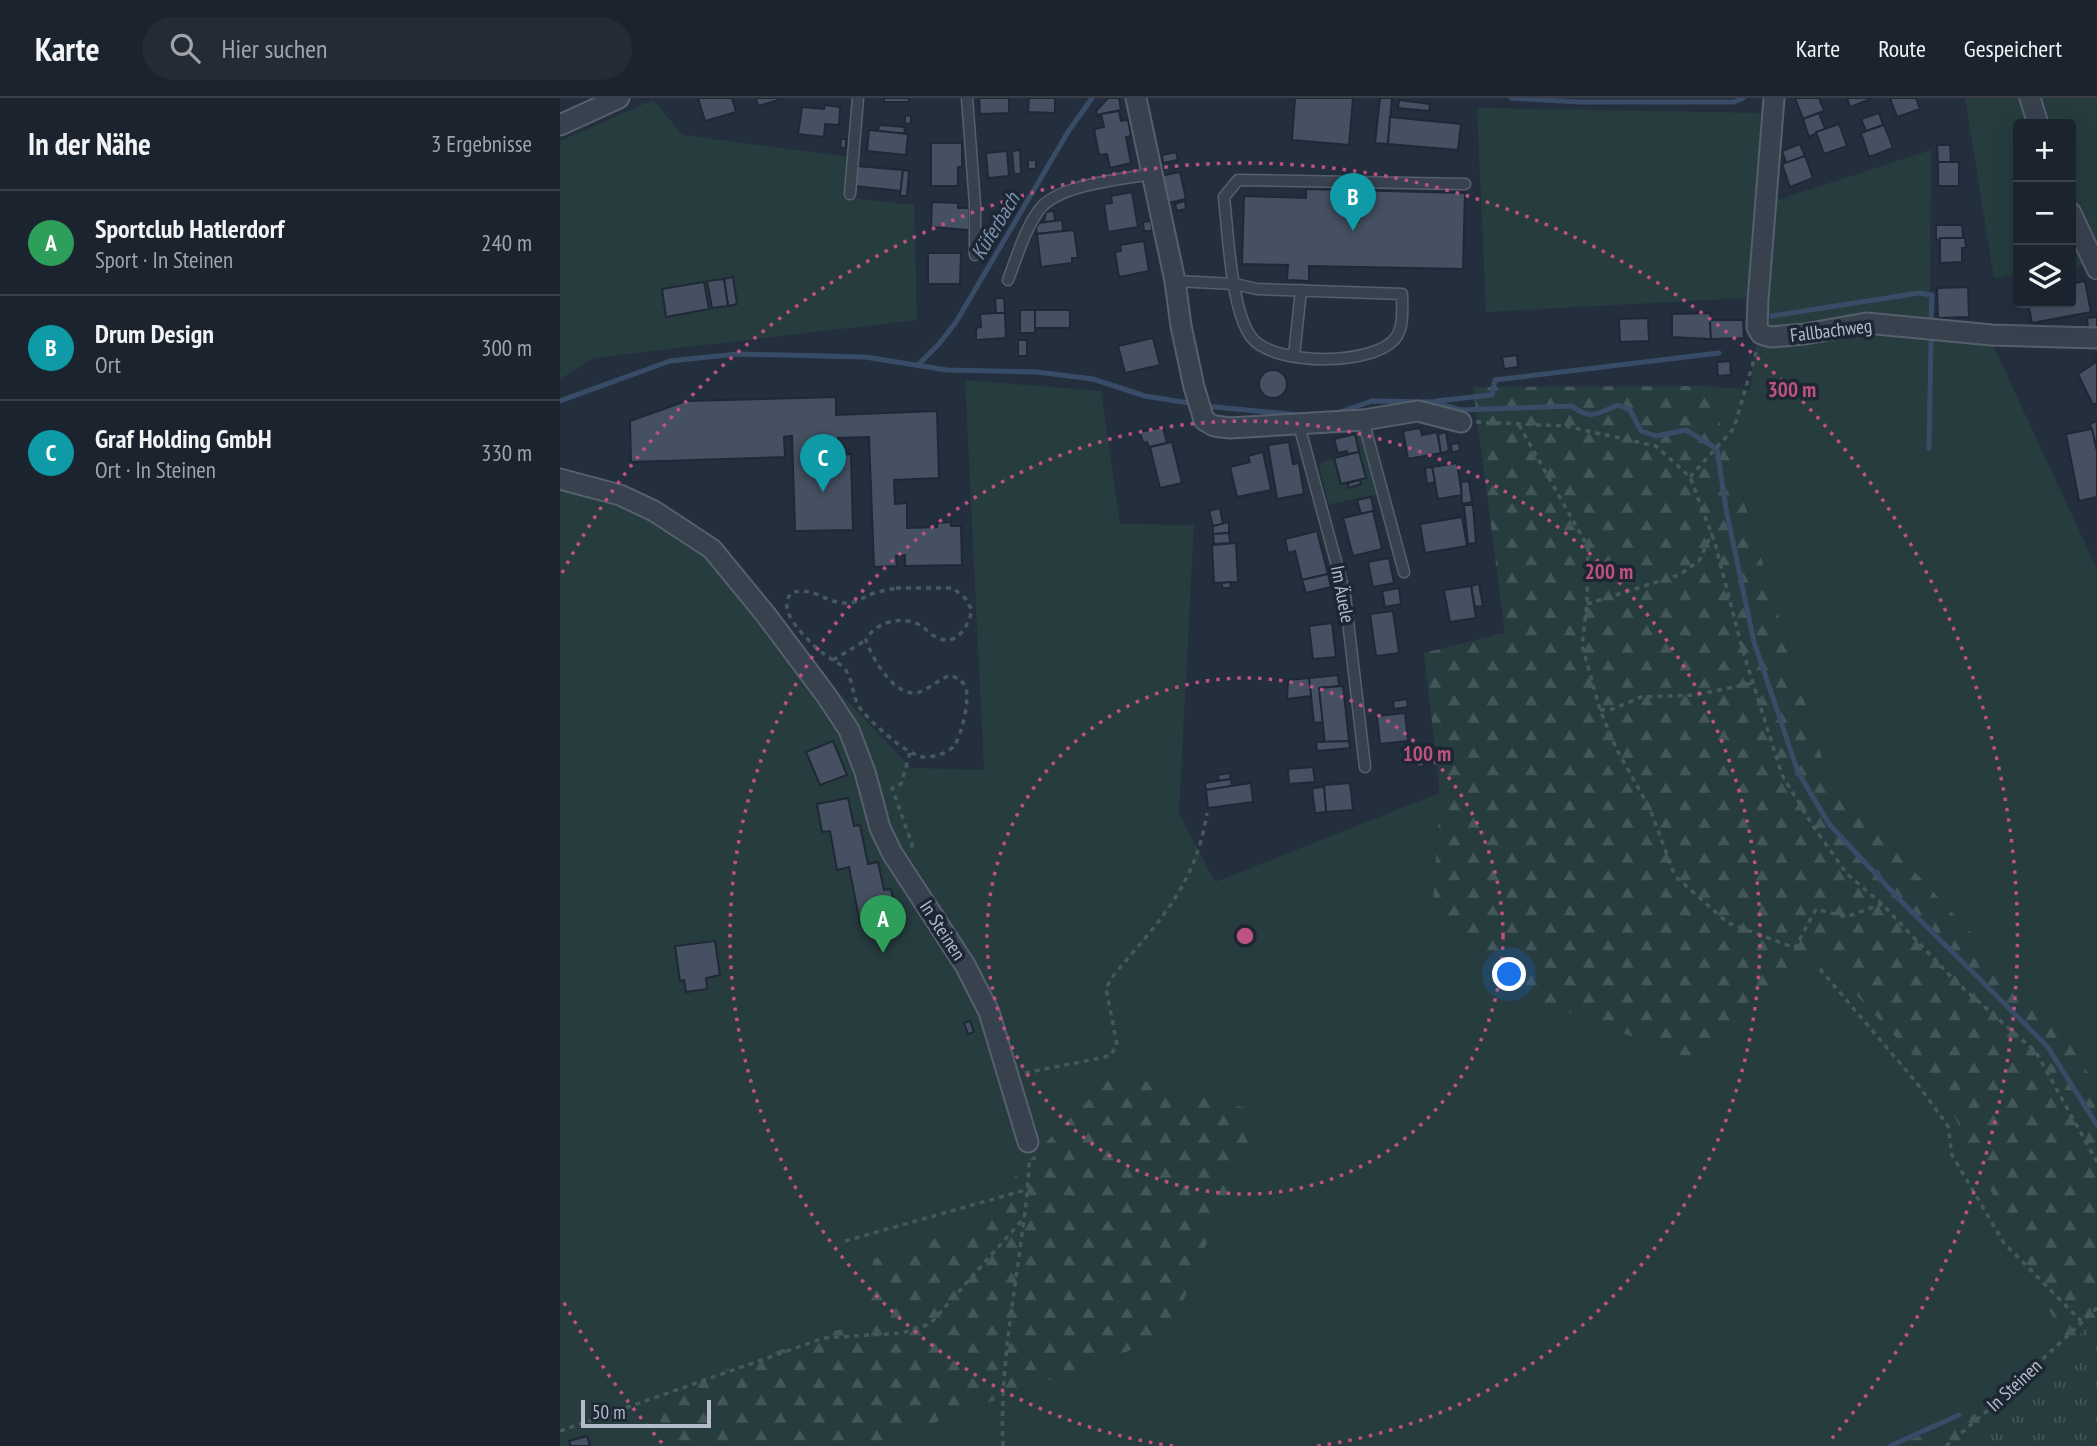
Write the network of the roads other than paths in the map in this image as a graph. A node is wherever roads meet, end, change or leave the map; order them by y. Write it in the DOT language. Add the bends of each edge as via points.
graph roads {
  1 [pos="619,98"];
  2 [pos="858,98"];
  3 [pos="967,98"];
  4 [pos="1136,98"];
  5 [pos="1774,98"];
  6 [pos="2030,98"];
  7 [pos="2036,119"];
  8 [pos="560,125"];
  9 [pos="1151,174"];
  10 [pos="1465,184"];
  11 [pos="850,194"];
  12 [pos="2076,225"];
  13 [pos="975,256"];
  14 [pos="2097,269"];
  15 [pos="1008,280"];
  16 [pos="1175,281"];
  17 [pos="1235,284"];
  18 [pos="1301,290"];
  19 [pos="2097,338"];
  20 [pos="1294,356"];
  21 [pos="1363,420"];
  22 [pos="1461,422"];
  23 [pos="1299,425"];
  24 [pos="560,479"];
  25 [pos="1404,572"];
  26 [pos="1365,767"];
  27 [pos="1028,1143"];
  1 -- 8 [label="street"];
  2 -- 11 [label="lane"];
  3 -- 13 [label="lane"];
  4 -- 9 [label="street"];
  5 -- 19 [label="street, Fallbachweg" via="1758,300 1761,334 1805,334 1866,323 1992,335"];
  6 -- 7 [label="street"];
  9 -- 15 [label="lane" via="1077,188 1040,208"];
  9 -- 16 [label="street"];
  10 -- 17 [label="lane" via="1238,180 1224,197"];
  12 -- 14 [label="street"];
  16 -- 17 [label="lane"];
  16 -- 23 [label="street" via="1204,419 1230,428"];
  17 -- 18 [label="lane"];
  17 -- 20 [label="lane" via="1253,341"];
  18 -- 20 [label="lane"];
  18 -- 20 [label="lane" via="1402,294 1401,325 1396,338 1382,348 1352,357 1323,361"];
  21 -- 22 [label="street" via="1418,411"];
  21 -- 23 [label="street"];
  21 -- 25 [label="lane"];
  23 -- 26 [label="lane, Im Äuele" via="1345,595"];
  24 -- 27 [label="street, In Steinen" via="620,495 712,549 849,730 880,828 989,1012"];
}
